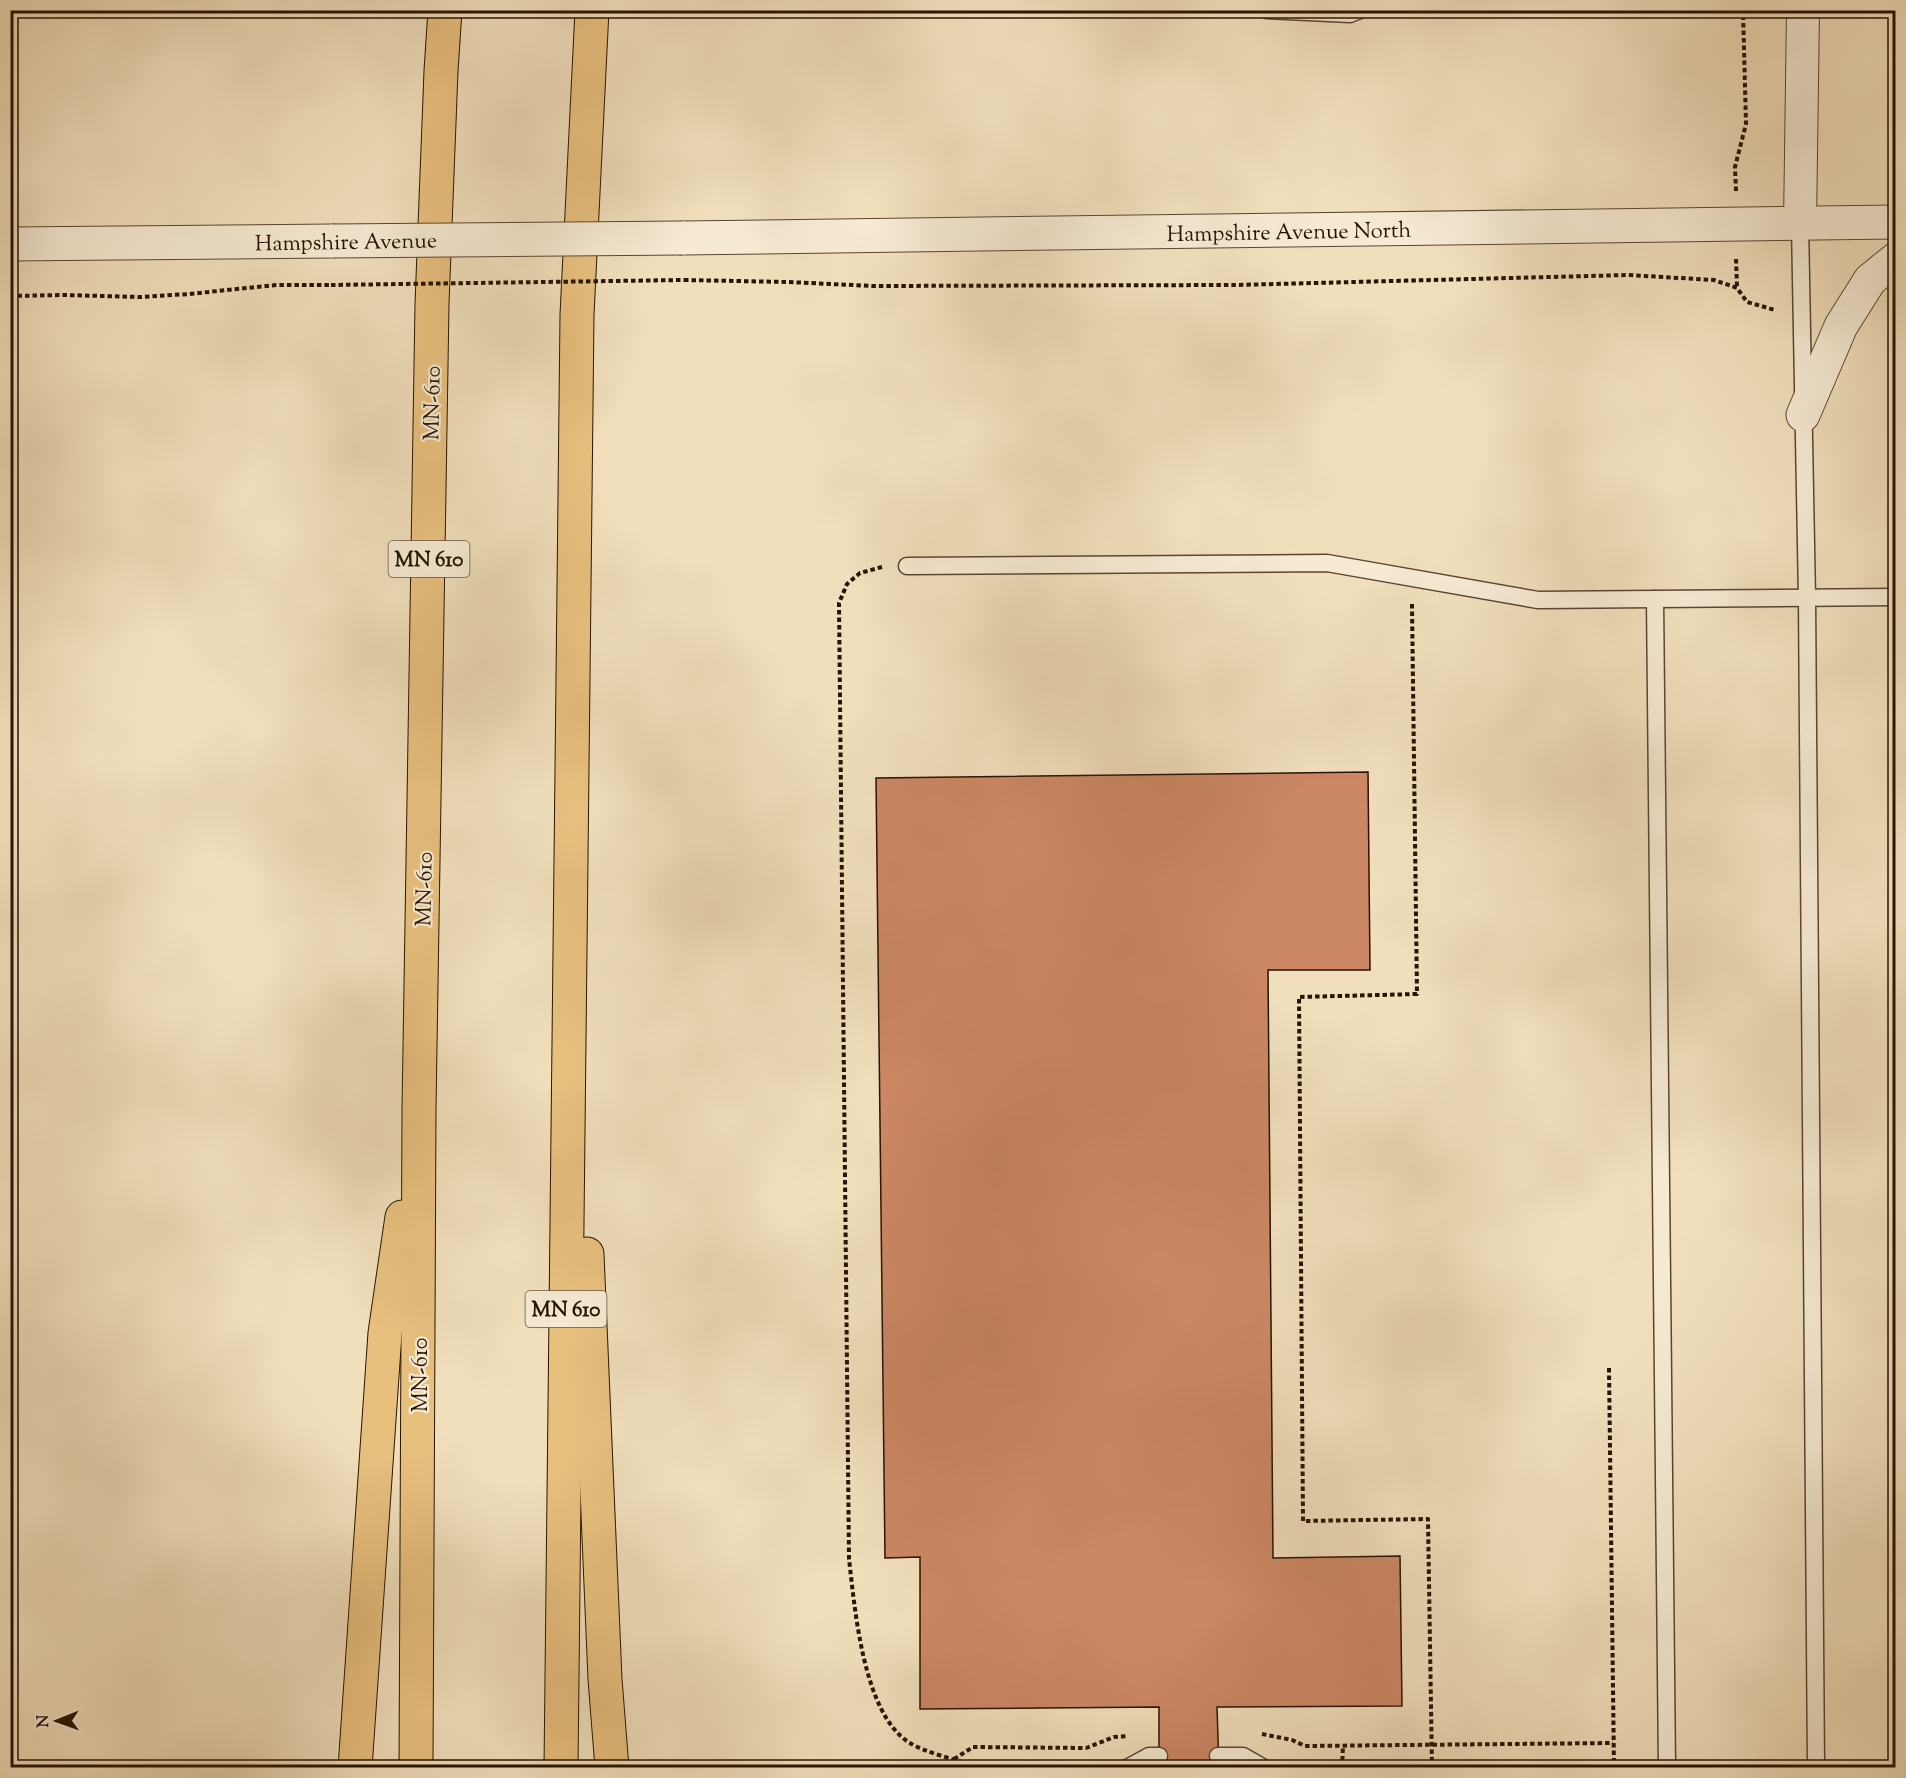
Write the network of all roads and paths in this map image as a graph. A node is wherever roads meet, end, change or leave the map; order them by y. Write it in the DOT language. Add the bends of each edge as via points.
graph roads {
  1 [pos="445,10"];
  2 [pos="592,10"];
  3 [pos="1267,10"];
  4 [pos="1360,10"];
  5 [pos="1743,10"];
  6 [pos="1803,10"];
  7 [pos="1736,167"];
  8 [pos="1896,222"];
  9 [pos="1800,225"];
  10 [pos="682,238"];
  11 [pos="10,244"];
  12 [pos="1896,259"];
  13 [pos="10,296"];
  14 [pos="1759,306"];
  15 [pos="1803,415"];
  16 [pos="907,566"];
  17 [pos="1412,578"];
  18 [pos="1896,597"];
  19 [pos="1807,598"];
  20 [pos="1655,599"];
  21 [pos="571,851"];
  22 [pos="419,1109"];
  23 [pos="1609,1368"];
  24 [pos="1251,1735"];
  25 [pos="1138,1736"];
  26 [pos="1613,1743"];
  27 [pos="1432,1744"];
  28 [pos="1343,1746"];
  29 [pos="1159,1756"];
  30 [pos="1218,1756"];
  31 [pos="954,1760"];
  32 [pos="355,1767"];
  33 [pos="416,1767"];
  34 [pos="561,1767"];
  35 [pos="612,1767"];
  36 [pos="970,1767"];
  37 [pos="1127,1767"];
  38 [pos="1264,1767"];
  39 [pos="1342,1767"];
  40 [pos="1432,1767"];
  41 [pos="1614,1767"];
  42 [pos="1667,1767"];
  43 [pos="1816,1767"];
  1 -- 22 [label="highway, MN-610 / MN 610" via="432,304"];
  2 -- 21 [label="highway, MN 610" via="577,315"];
  3 -- 4 [label="lane" via="1350,14"];
  5 -- 7 [label="path" via="1746,124"];
  6 -- 9 [label="street"];
  8 -- 9 [label="street, Hampshire Avenue North"];
  9 -- 10 [label="street, Hampshire Avenue North"];
  9 -- 15 [label="lane"];
  10 -- 11 [label="street, Hampshire Avenue, bridge"];
  12 -- 15 [label="street" via="1870,280 1840,326"];
  13 -- 14 [label="path, bridge" via="140,297 276,285 684,280 873,286 1236,285 1628,275 1714,280 1737,288 1747,302"];
  15 -- 19 [label="lane"];
  16 -- 17 [label="lane" via="1327,563"];
  16 -- 31 [label="path" via="860,573 847,584 839,603 849,1559 865,1658 886,1721 910,1744"];
  17 -- 20 [label="lane" via="1538,600"];
  17 -- 27 [label="path" via="1417,994 1299,997 1303,1521 1428,1519"];
  18 -- 19 [label="lane"];
  19 -- 20 [label="lane"];
  19 -- 43 [label="lane"];
  20 -- 42 [label="lane"];
  21 -- 34 [label="highway, MN 610"];
  21 -- 35 [label="highway" via="604,1668"];
  22 -- 32 [label="highway" via="385,1333"];
  22 -- 33 [label="highway, MN-610 / MN 610"];
  23 -- 26 [label="path"];
  24 -- 28 [label="path" via="1279,1737 1305,1746"];
  25 -- 31 [label="path" via="1114,1737 1086,1748 973,1747"];
  26 -- 27 [label="path"];
  26 -- 41 [label="path"];
  27 -- 28 [label="path"];
  27 -- 40 [label="path"];
  28 -- 39 [label="path"];
  29 -- 37 [label="lane" via="1149,1756"];
  30 -- 38 [label="lane" via="1243,1756"];
  31 -- 36 [label="path"];
}
